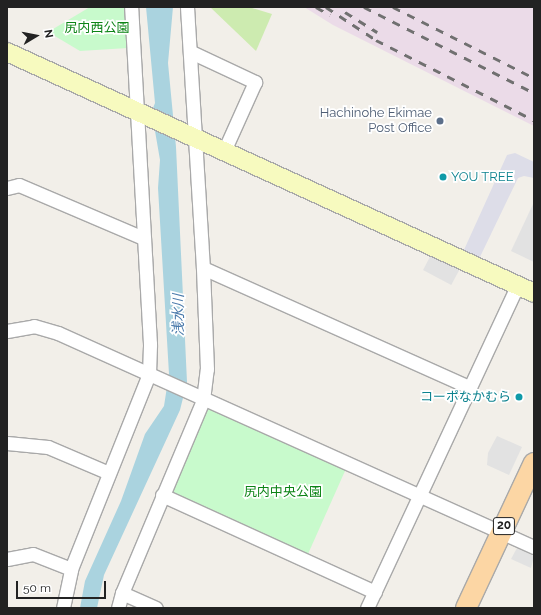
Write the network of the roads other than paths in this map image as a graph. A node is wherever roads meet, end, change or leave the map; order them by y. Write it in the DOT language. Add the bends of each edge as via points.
graph roads {
  1 [pos="131,7"];
  2 [pos="187,7"];
  3 [pos="7,52"];
  4 [pos="191,52"];
  5 [pos="141,113"];
  6 [pos="193,138"];
  7 [pos="224,151"];
  8 [pos="7,188"];
  9 [pos="143,238"];
  10 [pos="203,268"];
  11 [pos="517,286"];
  12 [pos="534,293"];
  13 [pos="7,331"];
  14 [pos="152,375"];
  15 [pos="469,387"];
  16 [pos="203,400"];
  17 [pos="7,443"];
  18 [pos="534,464"];
  19 [pos="110,473"];
  20 [pos="162,495"];
  21 [pos="419,497"];
  22 [pos="501,533"];
  23 [pos="534,547"];
  24 [pos="7,559"];
  25 [pos="71,569"];
  26 [pos="475,589"];
  27 [pos="375,592"];
  28 [pos="122,593"];
  29 [pos="63,608"];
  30 [pos="118,608"];
  31 [pos="156,608"];
  32 [pos="367,608"];
  33 [pos="466,608"];
  34 [pos="484,608"];
  1 -- 5 [label="street"];
  2 -- 4 [label="street"];
  3 -- 5 [label="street"];
  4 -- 6 [label="street"];
  4 -- 7 [label="street" via="255,82"];
  5 -- 6 [label="street"];
  5 -- 9 [label="street"];
  6 -- 7 [label="street"];
  6 -- 10 [label="street"];
  7 -- 11 [label="street"];
  8 -- 9 [label="street" via="19,186"];
  9 -- 14 [label="street"];
  10 -- 15 [label="street"];
  10 -- 16 [label="street" via="207,369"];
  11 -- 12 [label="street"];
  11 -- 15 [label="street"];
  13 -- 14 [label="street" via="34,326 58,333"];
  14 -- 16 [label="street"];
  14 -- 19 [label="street"];
  15 -- 21 [label="street"];
  16 -- 20 [label="street"];
  16 -- 21 [label="street"];
  17 -- 19 [label="street" via="48,447"];
  18 -- 22 [label="main road, 20"];
  19 -- 25 [label="street"];
  20 -- 27 [label="street"];
  20 -- 28 [label="street"];
  21 -- 22 [label="street"];
  21 -- 27 [label="street"];
  22 -- 23 [label="street"];
  22 -- 26 [label="main road, 20"];
  24 -- 25 [label="street" via="33,554"];
  25 -- 29 [label="street"];
  26 -- 33 [label="main road, 20"];
  26 -- 34 [label="main road"];
  27 -- 32 [label="street"];
  28 -- 30 [label="street"];
  28 -- 31 [label="street"];
}
